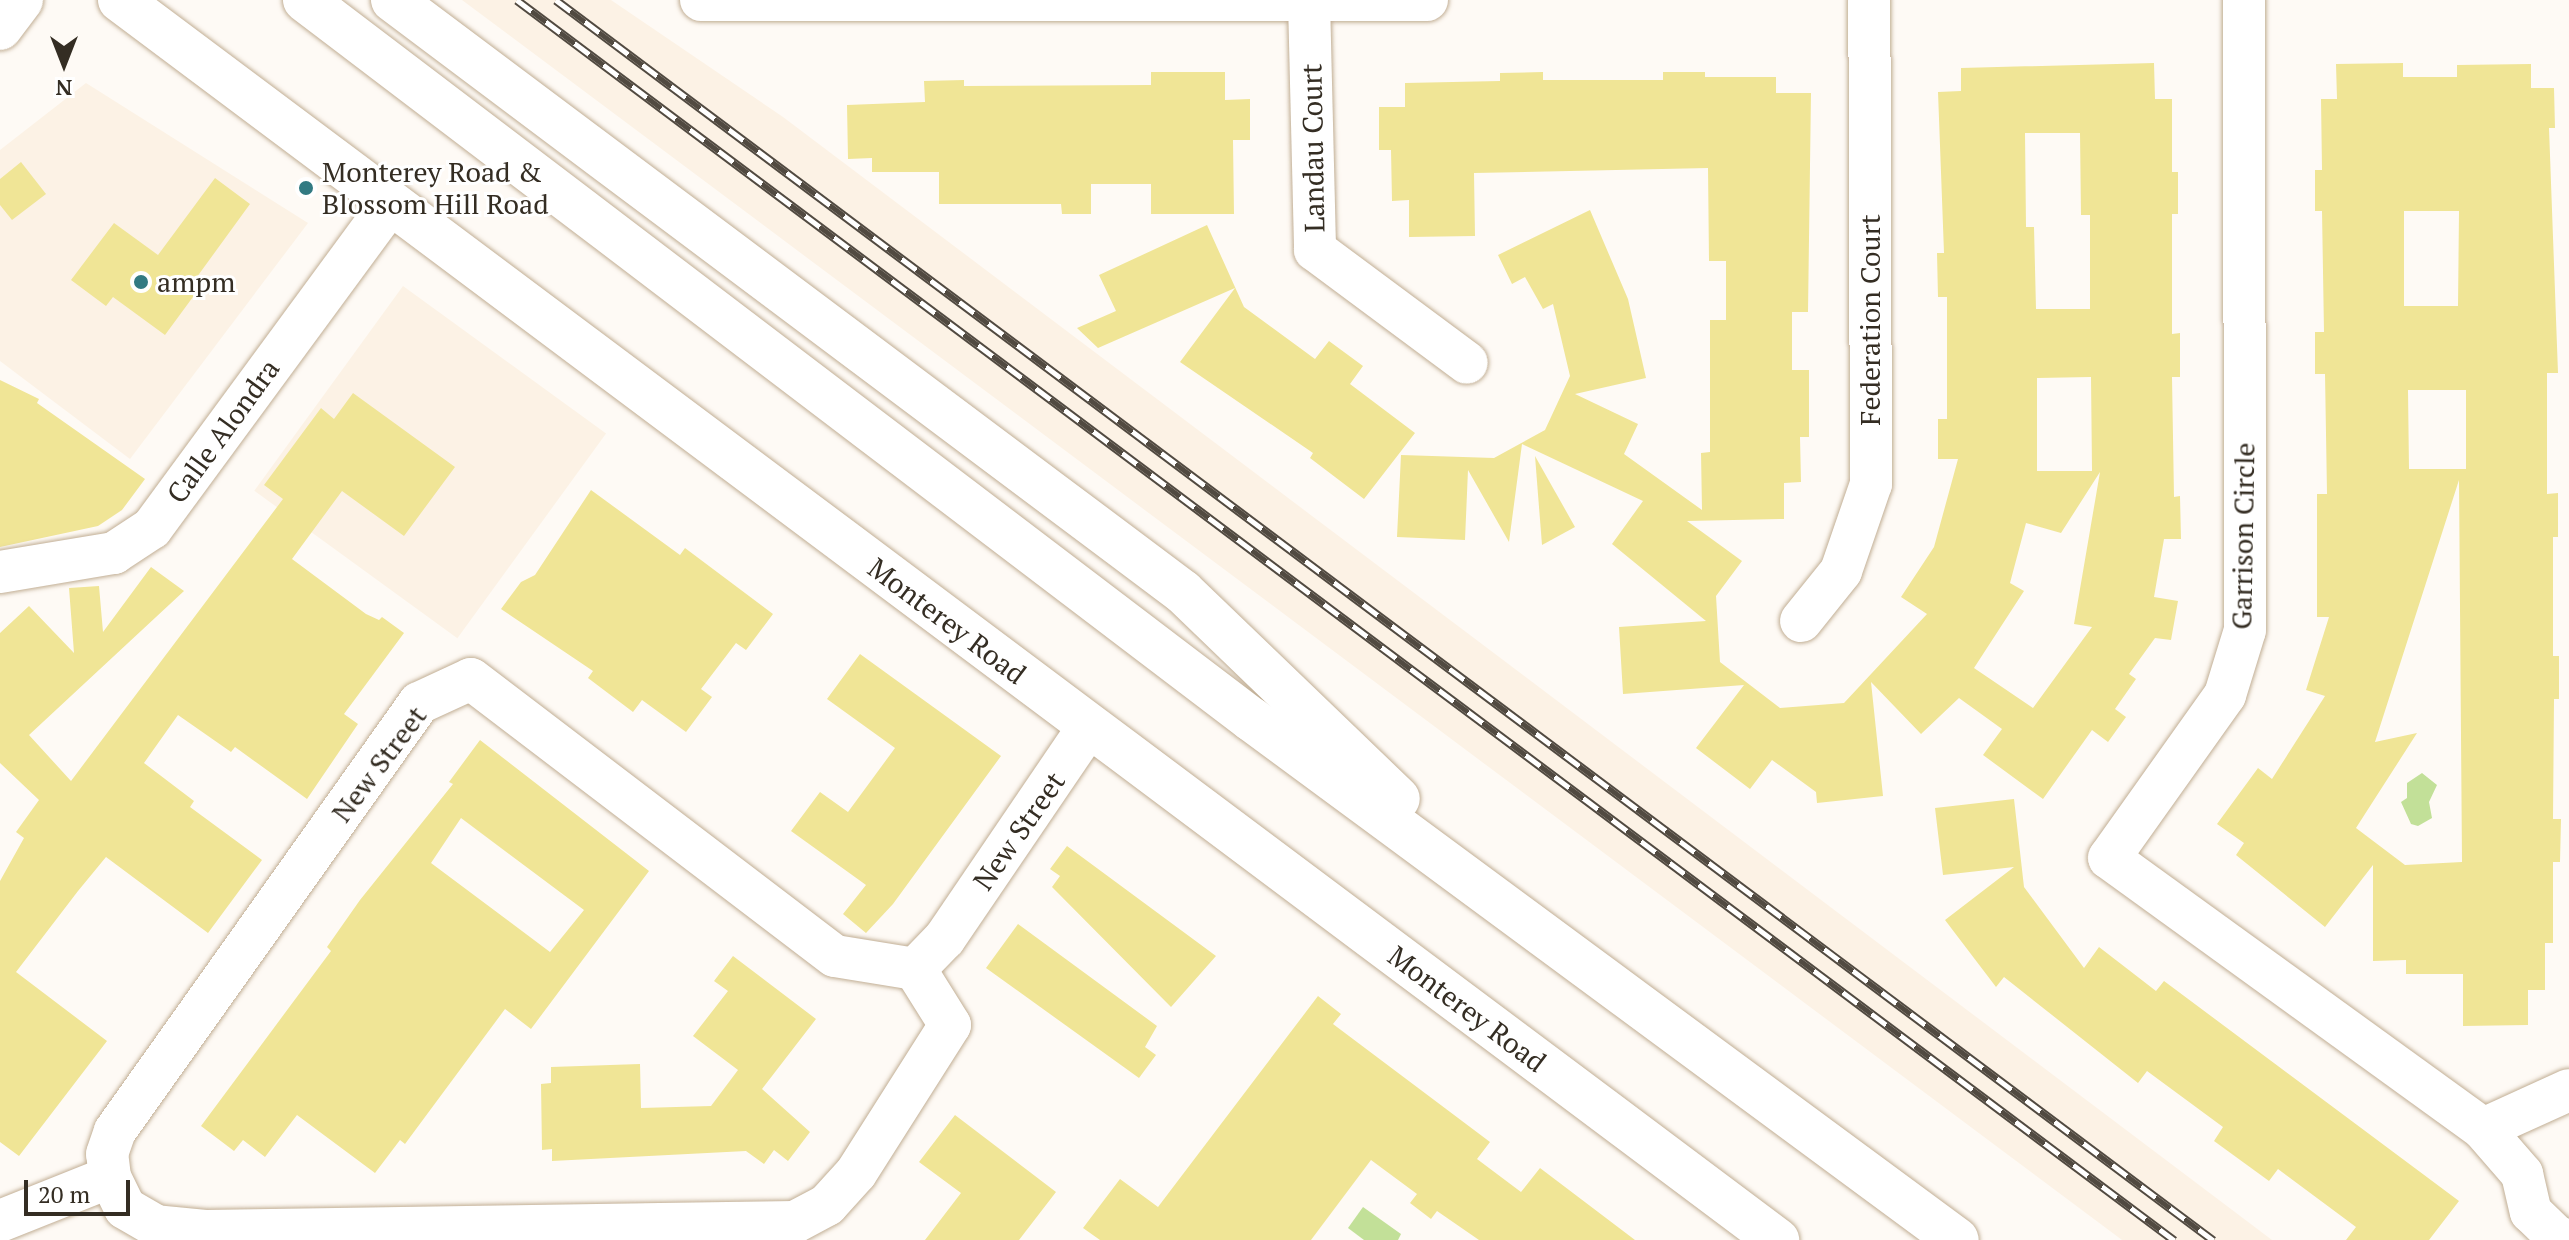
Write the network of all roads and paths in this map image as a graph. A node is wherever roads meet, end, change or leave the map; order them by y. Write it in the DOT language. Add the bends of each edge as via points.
graph roads {
  1 [pos="21,0"];
  2 [pos="120,0"];
  3 [pos="305,0"];
  4 [pos="393,0"];
  5 [pos="701,0"];
  6 [pos="1427,0"];
  7 [pos="1869,0"];
  8 [pos="2244,0"];
  9 [pos="1309,1"];
  10 [pos="927,2"];
  11 [pos="0,28"];
  12 [pos="390,204"];
  13 [pos="1467,363"];
  14 [pos="0,572"];
  15 [pos="1801,621"];
  16 [pos="1089,726"];
  17 [pos="1526,923"];
  18 [pos="915,969"];
  19 [pos="2569,1090"];
  20 [pos="2483,1129"];
  21 [pos="110,1177"];
  22 [pos="0,1221"];
  23 [pos="700,1233"];
  24 [pos="205,1235"];
  25 [pos="1777,1240"];
  26 [pos="1957,1240"];
  27 [pos="2567,1240"];
  1 -- 11 [label="main road"];
  2 -- 12 [label="main road, Monterey Road"];
  3 -- 17 [label="main road" via="731,328"];
  4 -- 17 [label="main road" via="1183,592"];
  5 -- 10 [label="street"];
  6 -- 9 [label="street"];
  7 -- 15 [label="street, Federation Court" via="1871,484 1841,571"];
  8 -- 20 [label="street, Garrison Circle" via="2245,630 2225,695 2109,858"];
  9 -- 10 [label="street"];
  9 -- 13 [label="street, Landau Court" via="1315,250"];
  12 -- 14 [label="street, Calle Alondra" via="152,528 114,553"];
  12 -- 16 [label="main road, Monterey Road"];
  16 -- 18 [label="street, New Street" via="945,938"];
  16 -- 25 [label="main road, Monterey Road"];
  17 -- 26 [label="main road"];
  18 -- 21 [label="street, New Street" via="835,956 471,679 419,703 115,1131 107,1154"];
  18 -- 23 [label="street" via="950,1025 856,1173 827,1205 795,1222"];
  19 -- 20 [label="street"];
  20 -- 27 [label="street, Garrison Circle" via="2522,1174 2531,1212"];
  21 -- 22 [label="street"];
  21 -- 24 [label="street" via="125,1208 146,1220"];
  23 -- 24 [label="street"];
}
